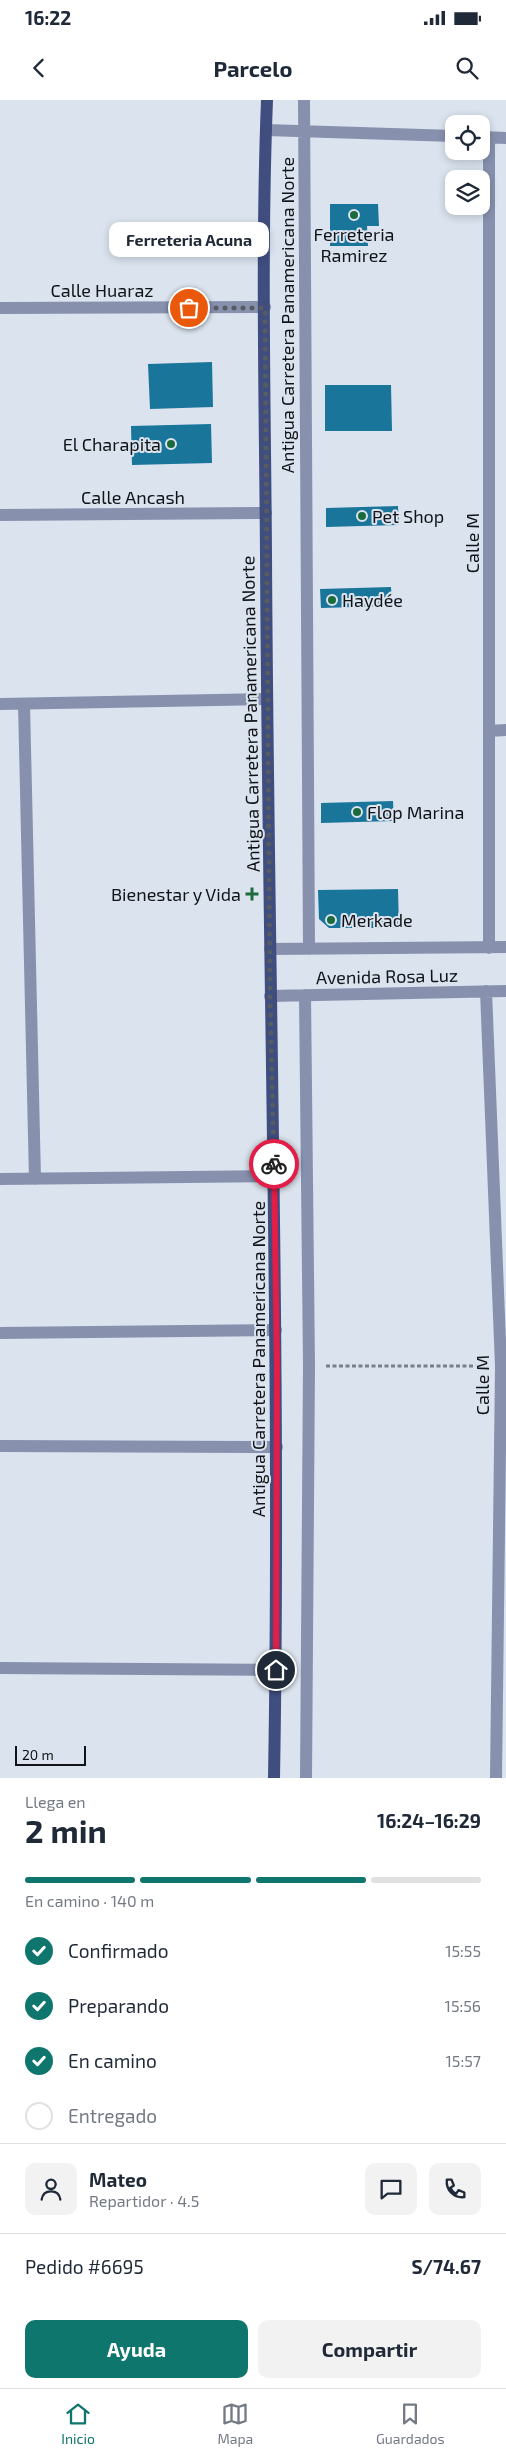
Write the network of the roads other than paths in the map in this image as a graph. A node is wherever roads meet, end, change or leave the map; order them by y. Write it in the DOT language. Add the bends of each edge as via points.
graph roads {
  1 [pos="267,100"];
  2 [pos="304,100"];
  3 [pos="266,130"];
  4 [pos="304,130"];
  5 [pos="445,136"];
  6 [pos="490,137"];
  7 [pos="506,138"];
  8 [pos="485,160"];
  9 [pos="0,308"];
  10 [pos="265,308"];
  11 [pos="266,513"];
  12 [pos="0,515"];
  13 [pos="266,699"];
  14 [pos="0,704"];
  15 [pos="24,704"];
  16 [pos="506,730"];
  17 [pos="489,731"];
  18 [pos="506,947"];
  19 [pos="489,948"];
  20 [pos="309,949"];
  21 [pos="270,950"];
  22 [pos="486,991"];
  23 [pos="506,991"];
  24 [pos="305,995"];
  25 [pos="270,996"];
  26 [pos="274,1176"];
  27 [pos="0,1179"];
  28 [pos="35,1179"];
  29 [pos="276,1330"];
  30 [pos="0,1333"];
  31 [pos="503,1366"];
  32 [pos="0,1446"];
  33 [pos="277,1447"];
  34 [pos="502,1547"];
  35 [pos="0,1668"];
  36 [pos="276,1670"];
  37 [pos="274,1778"];
  38 [pos="306,1778"];
  39 [pos="496,1778"];
  1 -- 3 [label="main road, Antigua Carretera Panamericana Norte"];
  2 -- 4 [label="street, Antigua Carretera Panamericana Norte"];
  3 -- 4 [label="street"];
  3 -- 10 [label="main road, Antigua Carretera Panamericana Norte"];
  4 -- 5 [label="street"];
  4 -- 20 [label="street, Antigua Carretera Panamericana Norte"];
  6 -- 7 [label="street"];
  8 -- 17 [label="street, Calle M"];
  9 -- 10 [label="street, Calle Huaraz"];
  10 -- 11 [label="main road, Antigua Carretera Panamericana Norte"];
  11 -- 12 [label="street, Calle Ancash"];
  11 -- 13 [label="main road, Antigua Carretera Panamericana Norte"];
  13 -- 15 [label="street"];
  13 -- 21 [label="main road, Antigua Carretera Panamericana Norte"];
  14 -- 15 [label="street"];
  15 -- 28 [label="street"];
  16 -- 17 [label="street"];
  17 -- 19 [label="street, Calle M"];
  18 -- 19 [label="street, Avenida Rosa Luz"];
  19 -- 20 [label="street, Avenida Rosa Luz"];
  20 -- 21 [label="street, Avenida Rosa Luz"];
  21 -- 25 [label="main road, Antigua Carretera Panamericana Norte"];
  22 -- 23 [label="street, Avenida Rosa Luz"];
  22 -- 24 [label="street, Avenida Rosa Luz"];
  22 -- 31 [label="street, Calle M"];
  24 -- 25 [label="street, Avenida Rosa Luz"];
  24 -- 38 [label="street" via="309,1366"];
  25 -- 26 [label="main road, Antigua Carretera Panamericana Norte"];
  26 -- 28 [label="street"];
  26 -- 29 [label="main road, Antigua Carretera Panamericana Norte"];
  27 -- 28 [label="street"];
  29 -- 30 [label="street"];
  29 -- 33 [label="main road, Antigua Carretera Panamericana Norte"];
  31 -- 34 [label="street, Calle M"];
  32 -- 33 [label="street"];
  33 -- 36 [label="main road, Antigua Carretera Panamericana Norte"];
  34 -- 39 [label="street, Calle M"];
  35 -- 36 [label="street"];
  36 -- 37 [label="main road, Antigua Carretera Panamericana Norte"];
}
